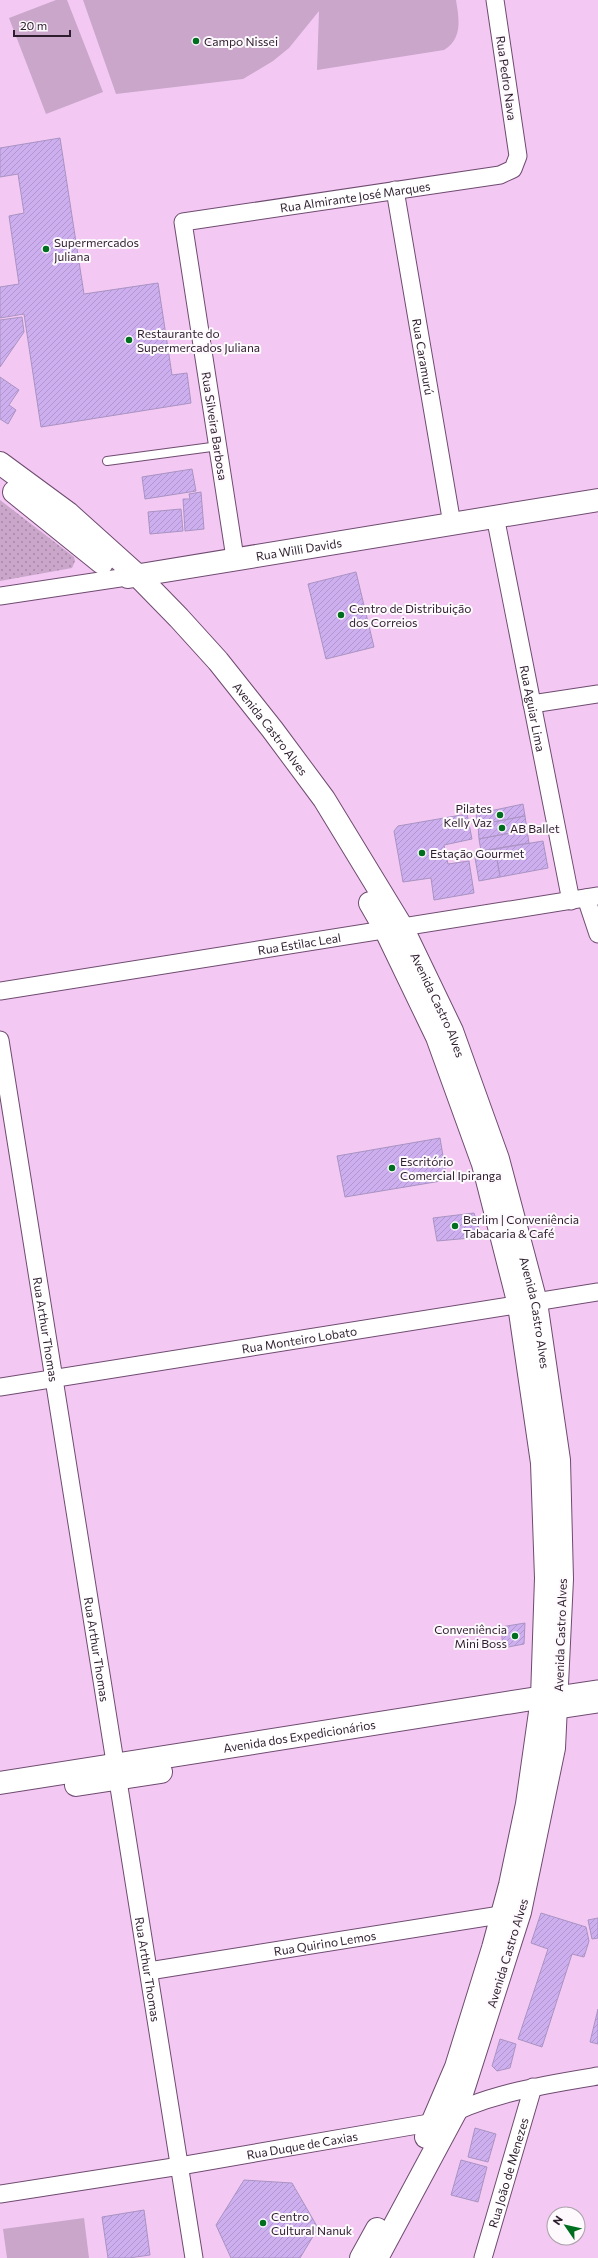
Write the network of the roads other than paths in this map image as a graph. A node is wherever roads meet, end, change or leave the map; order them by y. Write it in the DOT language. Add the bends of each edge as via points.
graph roads {
  1 [pos="495,0"];
  2 [pos="518,156"];
  3 [pos="395,190"];
  4 [pos="183,222"];
  5 [pos="219,446"];
  6 [pos="107,461"];
  7 [pos="0,463"];
  8 [pos="9,482"];
  9 [pos="598,500"];
  10 [pos="495,516"];
  11 [pos="452,524"];
  12 [pos="234,558"];
  13 [pos="129,577"];
  14 [pos="0,596"];
  15 [pos="598,694"];
  16 [pos="532,704"];
  17 [pos="585,898"];
  18 [pos="394,928"];
  19 [pos="598,934"];
  20 [pos="0,991"];
  21 [pos="0,1040"];
  22 [pos="598,1292"];
  23 [pos="527,1303"];
  24 [pos="53,1379"];
  25 [pos="0,1387"];
  26 [pos="598,1689"];
  27 [pos="550,1704"];
  28 [pos="598,1704"];
  29 [pos="115,1771"];
  30 [pos="0,1783"];
  31 [pos="0,1797"];
  32 [pos="511,1913"];
  33 [pos="149,1971"];
  34 [pos="598,2076"];
  35 [pos="533,2087"];
  36 [pos="457,2109"];
  37 [pos="434,2122"];
  38 [pos="180,2166"];
  39 [pos="0,2194"];
  40 [pos="369,2257"];
  41 [pos="194,2258"];
  42 [pos="483,2258"];
  1 -- 2 [label="street, Rua Pedro Nava"];
  2 -- 3 [label="street, Rua Almirante José Marques" via="514,169 500,175"];
  3 -- 4 [label="street, Rua Almirante José Marques"];
  3 -- 11 [label="street, Rua Caramurú"];
  4 -- 5 [label="street, Rua Silveira Barbosa"];
  5 -- 6 [label="lane"];
  5 -- 12 [label="street, Rua Silveira Barbosa"];
  7 -- 8 [label="main road, Avenida Castro Alves"];
  8 -- 13 [label="main road, Avenida Castro Alves" via="49,519"];
  9 -- 10 [label="main road, Rua Willi Davids"];
  10 -- 11 [label="main road, Rua Willi Davids"];
  10 -- 16 [label="street, Rua Aguiar Lima"];
  11 -- 12 [label="main road, Rua Willi Davids"];
  12 -- 13 [label="main road, Rua Willi Davids"];
  13 -- 14 [label="street, Rua Willi Davids"];
  13 -- 18 [label="main road, Avenida Castro Alves" via="318,803"];
  15 -- 16 [label="street"];
  16 -- 17 [label="street, Rua Aguiar Lima"];
  17 -- 18 [label="street, Rua Estilac Leal"];
  17 -- 19 [label="street, Rua Aguiar Lima"];
  18 -- 20 [label="street, Rua Estilac Leal"];
  18 -- 23 [label="main road, Avenida Castro Alves" via="437,1037 491,1161"];
  21 -- 24 [label="street, Rua Arthur Thomas"];
  22 -- 23 [label="street, Rua Monteiro Lobato"];
  23 -- 24 [label="street, Rua Monteiro Lobato"];
  23 -- 27 [label="main road, Avenida Castro Alves" via="550,1462 546,1578"];
  24 -- 25 [label="street, Rua Monteiro Lobato"];
  24 -- 29 [label="street, Rua Arthur Thomas"];
  26 -- 27 [label="street, Avenida dos Expedicionários"];
  27 -- 28 [label="street, Avenida dos Expedicionários"];
  27 -- 29 [label="main road, Avenida dos Expedicionários"];
  27 -- 32 [label="main road, Avenida Castro Alves" via="527,1804"];
  29 -- 30 [label="main road, Avenida dos Expedicionários"];
  29 -- 31 [label="main road, Avenida dos Expedicionários"];
  29 -- 33 [label="street, Rua Arthur Thomas"];
  32 -- 33 [label="street, Rua Quirino Lemos"];
  32 -- 36 [label="main road, Avenida Castro Alves"];
  32 -- 37 [label="main road, Avenida Castro Alves"];
  33 -- 38 [label="street, Rua Arthur Thomas"];
  34 -- 35 [label="street, Rua Duque de Caxias"];
  35 -- 36 [label="street, Rua Duque de Caxias"];
  35 -- 42 [label="street, Rua João de Menezes"];
  36 -- 37 [label="street, Rua Duque de Caxias"];
  36 -- 40 [label="main road, Avenida Castro Alves"];
  37 -- 38 [label="street, Rua Duque de Caxias"];
  37 -- 40 [label="main road, Avenida Castro Alves"];
  38 -- 39 [label="street, Rua Duque de Caxias"];
  38 -- 41 [label="street, Rua Arthur Thomas"];
}
